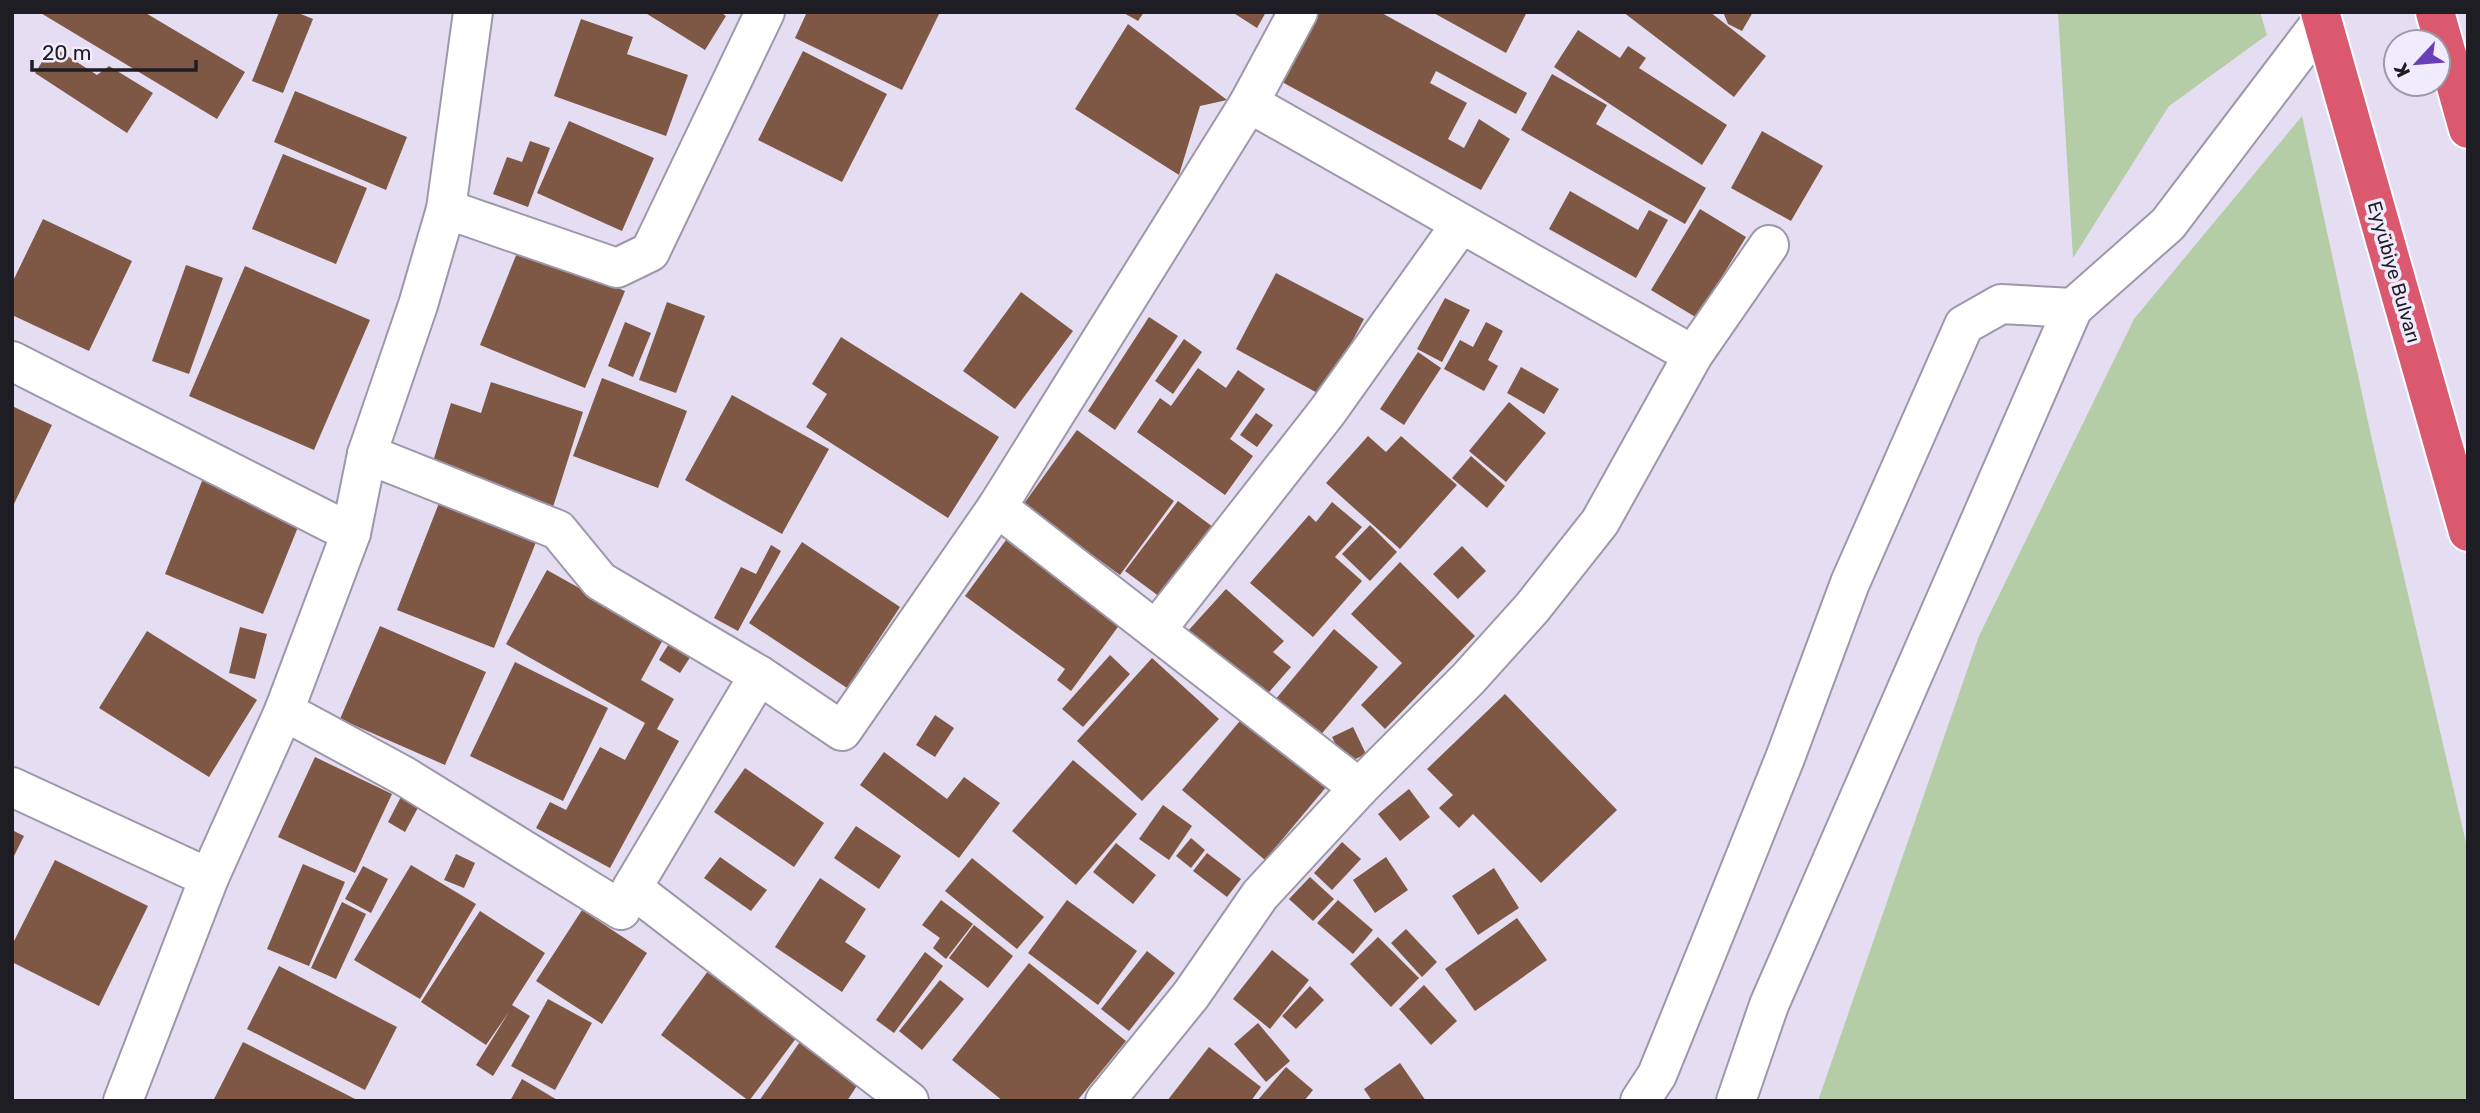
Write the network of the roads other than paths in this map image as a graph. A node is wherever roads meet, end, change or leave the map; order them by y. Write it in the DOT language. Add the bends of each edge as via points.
graph roads {
  1 [pos="473,12"];
  2 [pos="765,12"];
  3 [pos="1298,12"];
  4 [pos="2435,12"];
  5 [pos="2321,17"];
  6 [pos="1249,103"];
  7 [pos="2468,129"];
  8 [pos="446,209"];
  9 [pos="1461,224"];
  10 [pos="1769,246"];
  11 [pos="2073,308"];
  12 [pos="1693,355"];
  13 [pos="12,361"];
  14 [pos="367,454"];
  15 [pos="997,507"];
  16 [pos="2468,532"];
  17 [pos="351,533"];
  18 [pos="1156,630"];
  19 [pos="759,675"];
  20 [pos="284,711"];
  21 [pos="12,787"];
  22 [pos="1359,788"];
  23 [pos="209,878"];
  24 [pos="632,888"];
  25 [pos="122,1101"];
  26 [pos="909,1101"];
  27 [pos="1105,1101"];
  28 [pos="1640,1101"];
  29 [pos="1736,1101"];
  1 -- 8 [label="street"];
  2 -- 8 [label="street" via="650,252 617,268"];
  3 -- 6 [label="street"];
  4 -- 7 [label="highway"];
  5 -- 11 [label="street" via="2168,224"];
  5 -- 16 [label="highway, Eyyübiye Bulvarı"];
  6 -- 9 [label="street"];
  6 -- 15 [label="street"];
  8 -- 14 [label="street"];
  9 -- 12 [label="street"];
  9 -- 18 [label="street" via="1327,412"];
  10 -- 12 [label="street"];
  11 -- 28 [label="street" via="2001,304 1964,325 1850,583 1726,905 1657,1074"];
  11 -- 29 [label="street" via="1769,1005"];
  12 -- 22 [label="street" via="1600,522 1468,679"];
  13 -- 17 [label="street"];
  14 -- 17 [label="street"];
  14 -- 19 [label="street" via="558,530 600,581"];
  15 -- 18 [label="street"];
  15 -- 19 [label="street" via="842,731"];
  17 -- 20 [label="street"];
  18 -- 22 [label="street"];
  19 -- 24 [label="street"];
  20 -- 23 [label="street"];
  20 -- 24 [label="street" via="404,776 621,910"];
  21 -- 23 [label="street"];
  22 -- 27 [label="street" via="1260,895 1191,995"];
  23 -- 25 [label="street"];
  24 -- 26 [label="street"];
}
